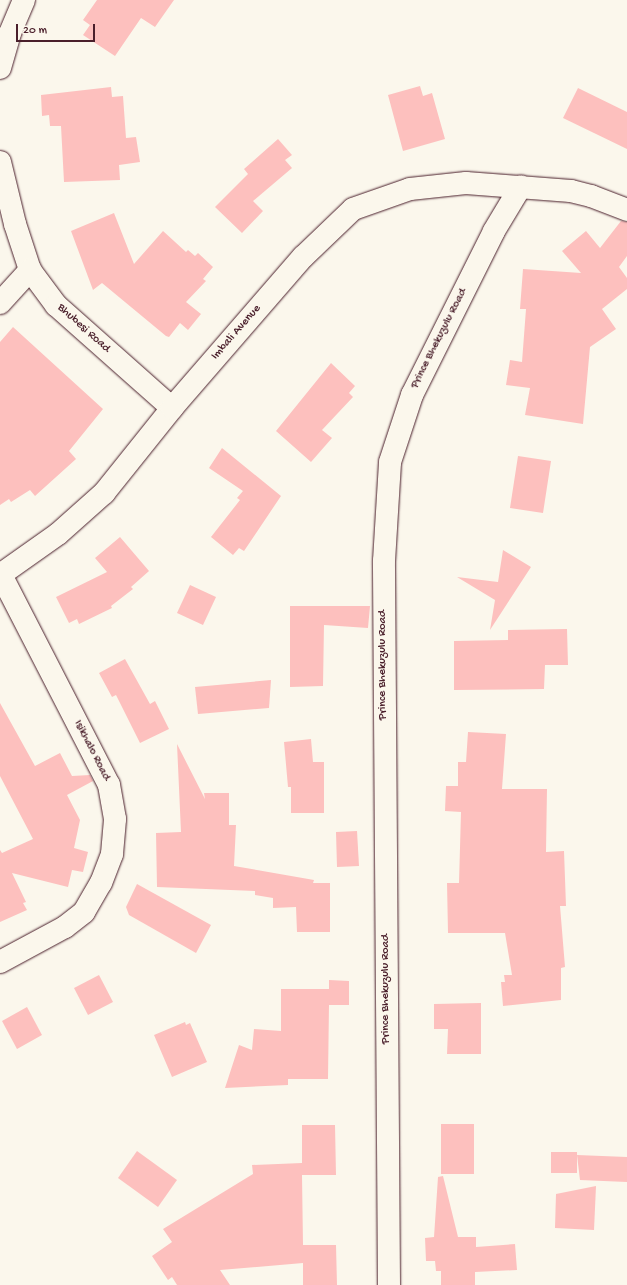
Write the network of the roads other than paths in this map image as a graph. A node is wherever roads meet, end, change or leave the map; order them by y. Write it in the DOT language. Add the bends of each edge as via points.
graph roads {
  1 [pos="24,0"];
  2 [pos="0,68"];
  3 [pos="0,162"];
  4 [pos="521,186"];
  5 [pos="627,210"];
  6 [pos="30,270"];
  7 [pos="0,303"];
  8 [pos="172,408"];
  9 [pos="1,575"];
  10 [pos="0,962"];
  11 [pos="389,1285"];
  1 -- 2 [label="street" via="10,33"];
  3 -- 6 [label="street, Bhubesi Road" via="15,224"];
  4 -- 5 [label="street" via="591,196"];
  4 -- 8 [label="street, Imbali Avenue" via="466,183 410,189 353,209 303,257"];
  4 -- 11 [label="street, Prince Bhekuzulu Road" via="494,231 412,395 390,462 384,561"];
  6 -- 7 [label="street"];
  6 -- 8 [label="street, Bhubesi Road" via="56,305"];
  8 -- 9 [label="street, Imbali Avenue" via="104,492 58,534"];
  9 -- 10 [label="street, Isikhalo Road" via="109,786 115,819 109,861 101,883 84,912 65,927"];
}
